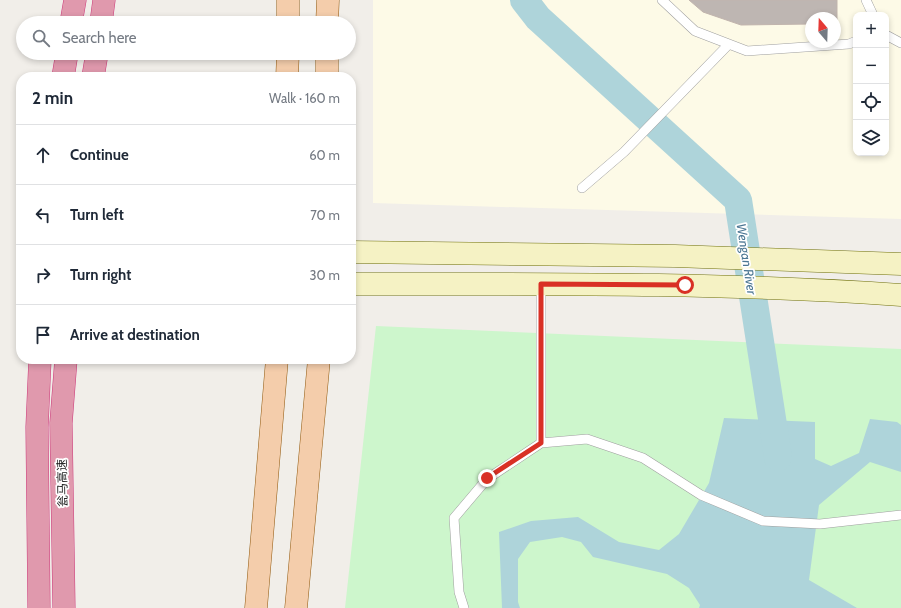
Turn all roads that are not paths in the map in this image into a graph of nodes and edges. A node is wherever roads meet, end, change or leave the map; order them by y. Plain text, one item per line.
1 (75, 0) edge
2 (104, 0) edge
3 (288, 0) edge
4 (328, 0) edge
5 (662, 0) edge
6 (866, 0) edge
7 (872, 12) edge
8 (72, 16) edge
9 (102, 16) edge
10 (288, 16) edge
11 (327, 16) edge
12 (889, 37) edge
13 (853, 42) edge
14 (901, 43) edge
15 (728, 44) junction
16 (66, 60) edge
17 (96, 60) edge
18 (288, 60) edge
19 (327, 60) edge
20 (64, 72) edge
21 (94, 72) edge
22 (287, 72) edge
23 (327, 72) edge
24 (582, 188) dead end
25 (356, 252) edge
26 (901, 264) edge
27 (356, 284) edge
28 (541, 284) junction
29 (901, 295) edge
30 (40, 364) edge
31 (66, 364) edge
32 (277, 364) edge
33 (319, 364) edge
34 (541, 443) junction
35 (901, 515) edge
36 (39, 608) edge
37 (64, 608) edge
38 (256, 608) edge
39 (296, 608) edge
40 (464, 608) edge

1 - 8 highway
2 - 9 highway
3 - 10 main road
4 - 11 main road
5 - 15 lane
6 - 7 lane
12 - 14 lane
13 - 15 lane
15 - 24 lane
16 - 20 highway
17 - 21 highway
18 - 22 main road
19 - 23 main road
25 - 26 main road
27 - 28 main road
28 - 29 main road
28 - 34 lane
30 - 36 highway, 瓮马高速
31 - 37 highway, 瓮马高速
32 - 38 main road
33 - 39 main road
34 - 35 lane
34 - 40 lane

